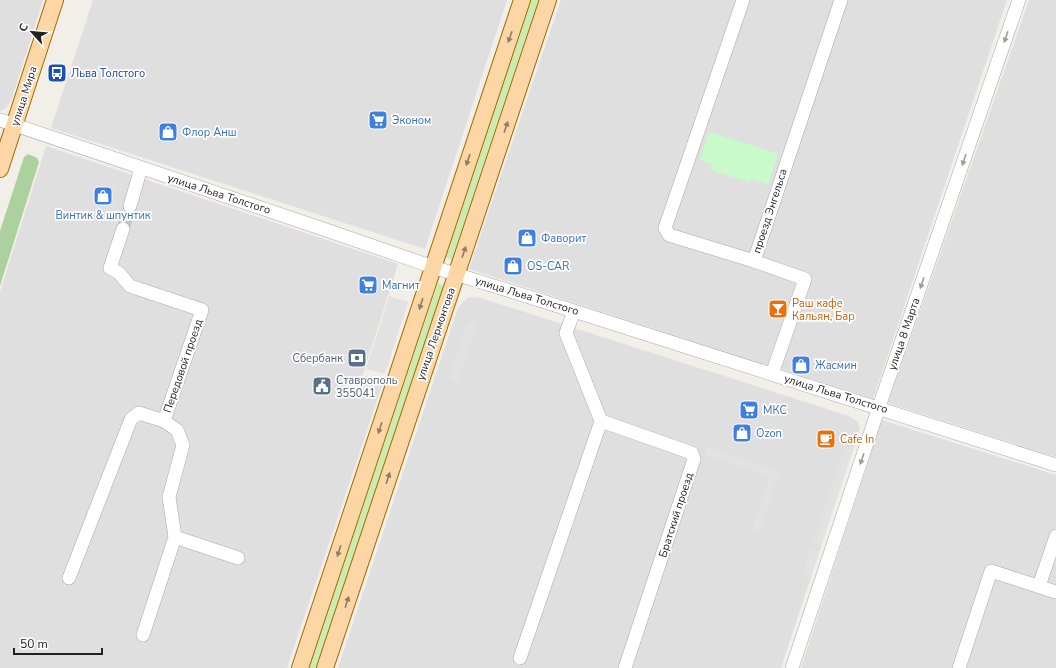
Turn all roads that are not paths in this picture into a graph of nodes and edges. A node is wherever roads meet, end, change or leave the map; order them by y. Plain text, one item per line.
1 (54, 0) edge
2 (522, 0) edge
3 (548, 0) edge
4 (743, 0) edge
5 (841, 0) edge
6 (1019, 0) edge
7 (7, 123) edge
8 (141, 168) junction
9 (0, 169) edge
10 (130, 206) tunnel mouth
11 (123, 229) tunnel mouth
12 (754, 261) junction
13 (433, 267) junction
14 (456, 275) junction
15 (574, 310) junction
16 (772, 374) junction
17 (879, 408) junction
18 (164, 421) junction
19 (600, 421) junction
20 (1056, 465) edge
21 (1056, 536) edge
22 (175, 537) junction
23 (238, 558) dead end
24 (69, 578) dead end
25 (1039, 586) junction
26 (1056, 592) edge
27 (142, 635) dead end
28 (520, 658) dead end
29 (300, 668) edge
30 (325, 668) edge
31 (625, 668) edge
32 (792, 668) edge
33 (959, 668) edge

1 - 7 main road, улица Мира
2 -> 13 main road, улица Лермонтова
14 -> 3 main road, улица Лермонтова
4 - 12 street, проезд Энгельса
5 - 12 street, проезд Энгельса
6 -> 17 street, улица 8 Марта
7 - 8 street, улица Льва Толстого
7 - 9 main road, улица Мира
8 - 10 street
8 - 13 street, улица Льва Толстого
11 - 18 street, Передовой проезд
12 - 16 street
13 - 14 street, улица Льва Толстого
13 -> 29 main road, улица Лермонтова
14 - 15 street, улица Льва Толстого
30 -> 14 main road, улица Лермонтова
15 - 16 street, улица Льва Толстого
15 - 19 street
16 - 17 street, улица Льва Толстого
17 - 20 street, улица Льва Толстого
17 -> 32 street, улица 8 Марта
18 - 22 street, Передовой проезд
18 - 24 street, Передовой проезд
19 - 28 street
19 - 31 street, Братский проезд
21 - 25 street
22 - 23 street
22 - 27 street, Передовой проезд
25 - 26 street
25 - 33 street

